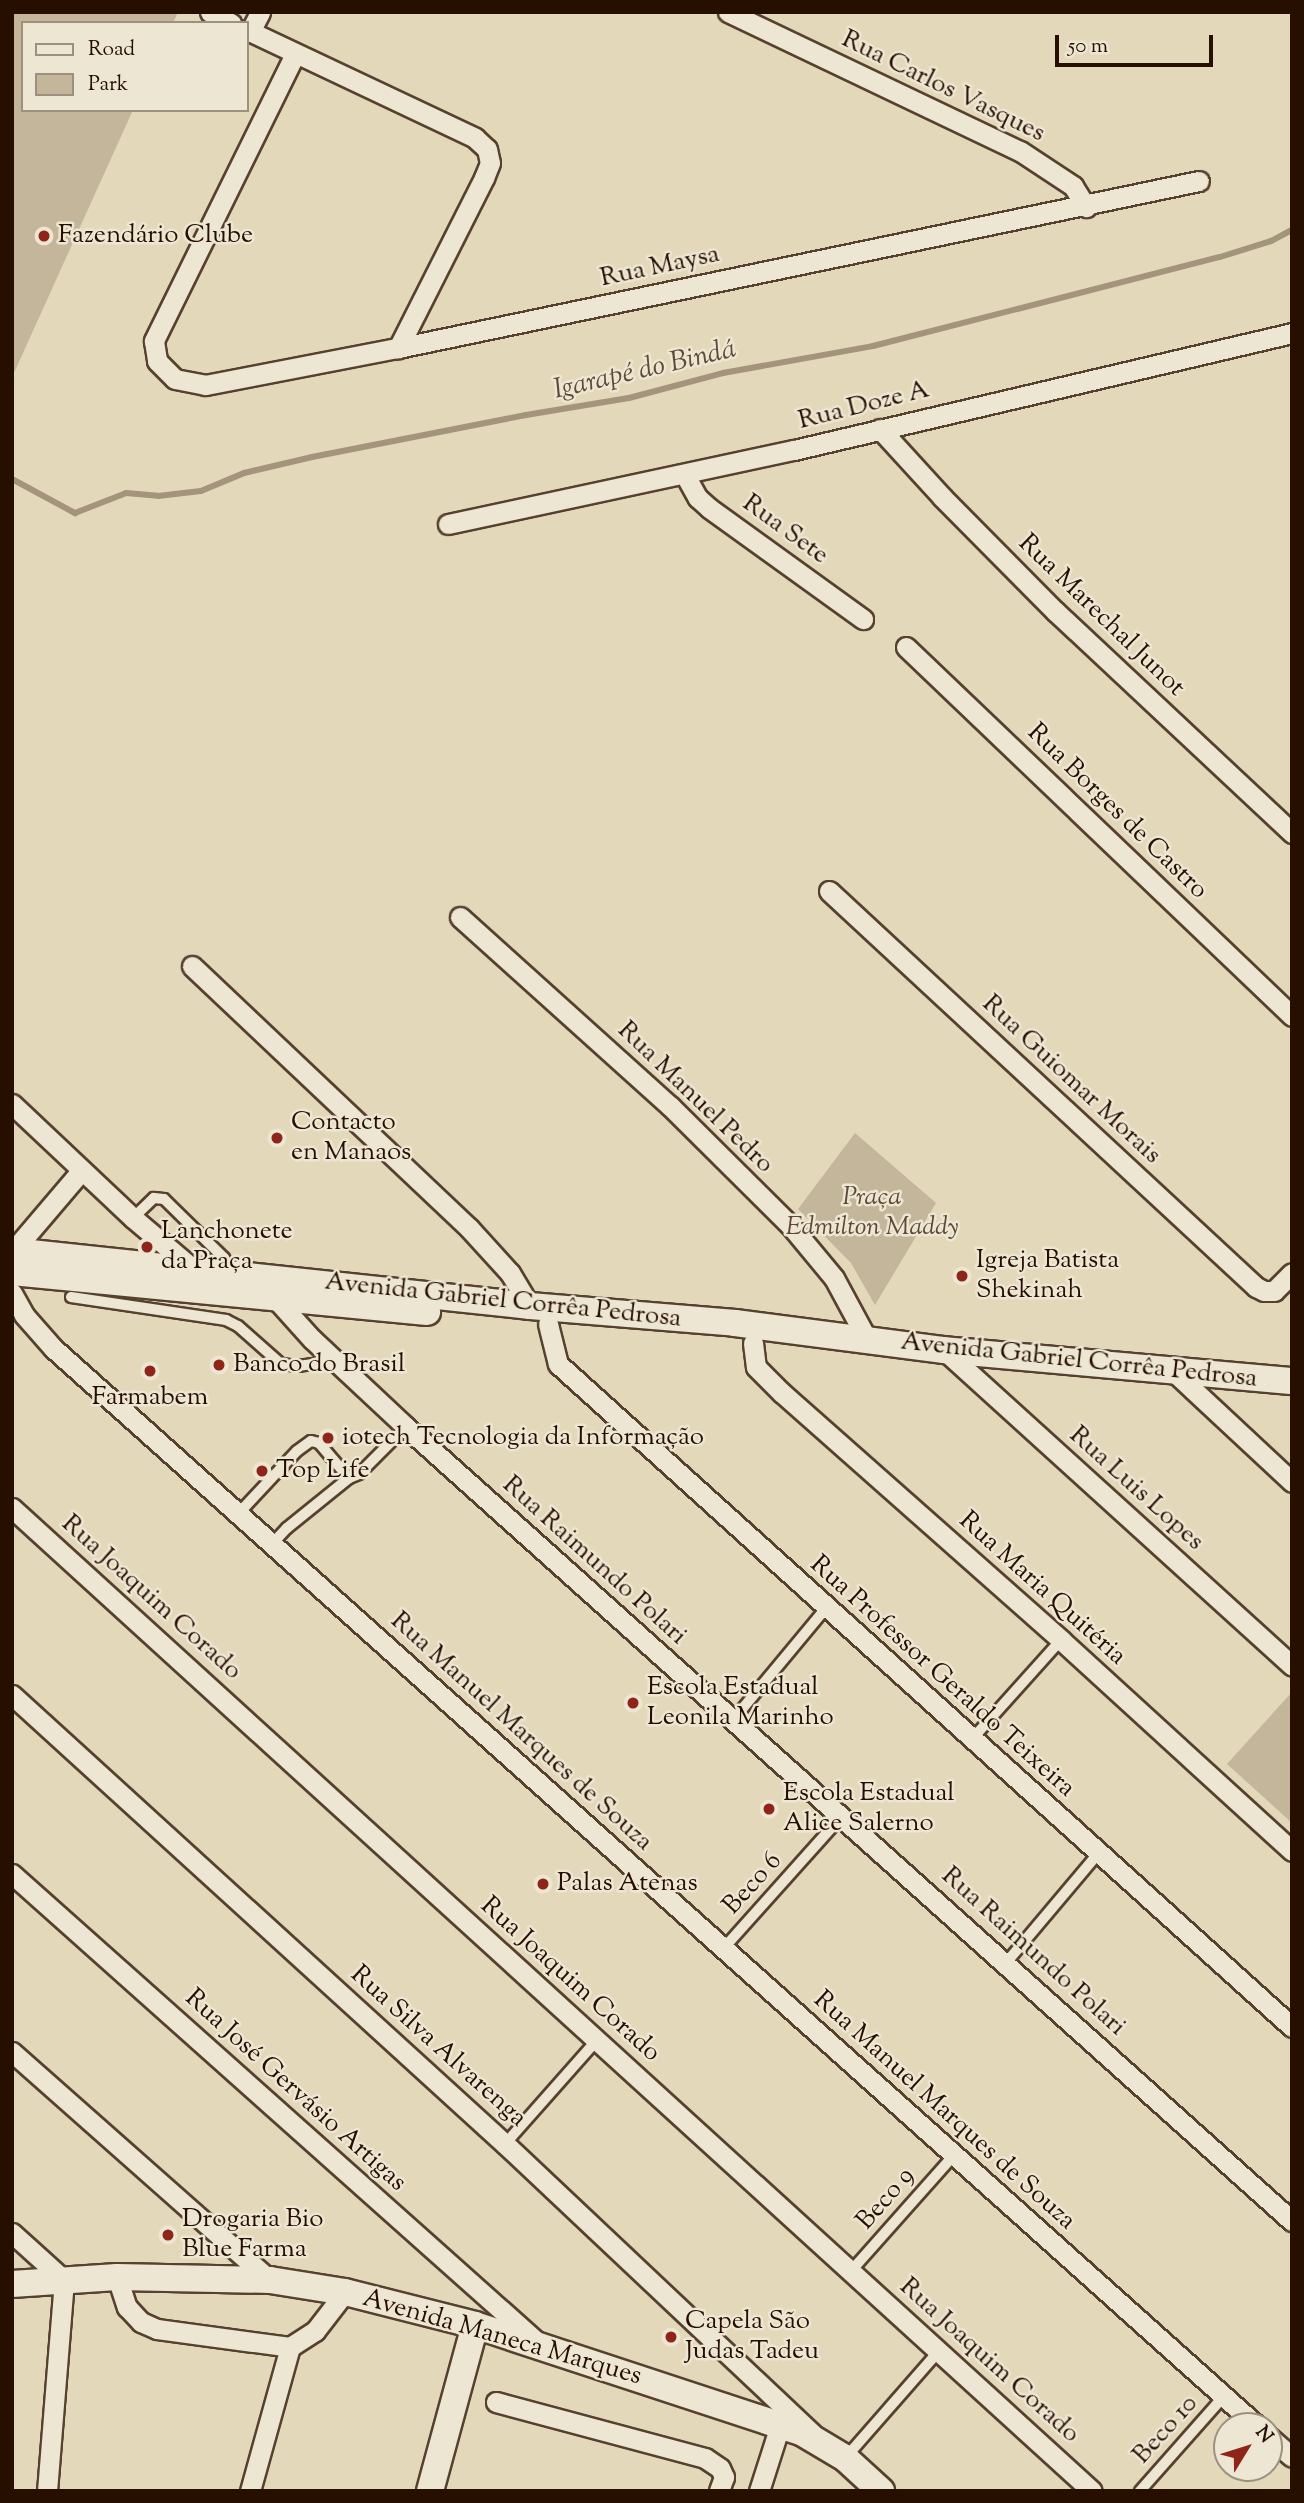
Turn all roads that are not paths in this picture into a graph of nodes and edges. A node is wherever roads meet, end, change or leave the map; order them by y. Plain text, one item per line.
1 (210, 12) edge
2 (260, 12) edge
3 (728, 12) edge
4 (228, 21) edge
5 (248, 31) edge
6 (295, 54) junction
7 (1199, 181) dead end
8 (1086, 206) junction
9 (1292, 333) edge
10 (398, 348) junction
11 (880, 429) junction
12 (685, 474) junction
13 (448, 524) dead end
14 (863, 620) dead end
15 (906, 647) dead end
16 (1292, 833) edge
17 (829, 891) dead end
18 (460, 917) dead end
19 (192, 966) dead end
20 (1292, 1016) edge
21 (12, 1104) edge
22 (82, 1170) junction
23 (132, 1218) junction
24 (12, 1251) edge
25 (194, 1270) junction
26 (12, 1272) edge
27 (234, 1275) junction
28 (1286, 1278) edge
29 (12, 1293) edge
30 (71, 1297) dead end
31 (274, 1297) junction
32 (539, 1315) junction
33 (867, 1339) junction
34 (944, 1350) junction
35 (754, 1355) junction
36 (335, 1361) junction
37 (1172, 1370) junction
38 (1292, 1381) edge
39 (406, 1427) junction
40 (349, 1478) junction
41 (1292, 1482) edge
42 (12, 1508) edge
43 (238, 1514) junction
44 (272, 1544) junction
45 (826, 1608) junction
46 (1061, 1640) junction
47 (1292, 1666) edge
48 (12, 1695) edge
49 (733, 1720) junction
50 (973, 1738) junction
51 (843, 1816) junction
52 (1292, 1851) edge
53 (1097, 1854) junction
54 (12, 1874) edge
55 (723, 1949) junction
56 (1006, 1963) junction
57 (1292, 2027) edge
58 (597, 2040) junction
59 (12, 2052) edge
60 (505, 2144) junction
61 (954, 2155) junction
62 (1292, 2221) edge
63 (12, 2233) edge
64 (851, 2271) junction
65 (117, 2277) junction
66 (64, 2280) junction
67 (270, 2280) junction
68 (12, 2284) edge
69 (345, 2292) junction
70 (475, 2325) junction
71 (289, 2347) junction
72 (542, 2347) junction
73 (939, 2351) junction
74 (1224, 2396) junction
75 (496, 2402) dead end
76 (1242, 2412) edge
77 (780, 2425) junction
78 (823, 2443) junction
79 (845, 2458) junction
80 (47, 2491) edge
81 (250, 2491) edge
82 (430, 2491) edge
83 (719, 2491) edge
84 (759, 2491) edge
85 (881, 2491) edge
86 (1092, 2491) edge
87 (1140, 2491) edge

1 - 4 street
2 - 5 street
3 - 8 street, Rua Carlos Vasques
5 - 6 street
6 - 10 street
6 - 10 street, Rua Maysa
7 - 8 street, Rua Maysa
8 - 10 street, Rua Maysa
9 - 11 street, Rua Doze A
11 - 12 street, Rua Doze A
11 - 16 street, Rua Marechal Junot
12 - 13 street, Rua Doze A
12 - 14 street, Rua Sete
15 - 20 street, Rua Borges de Castro
17 - 28 street, Rua Guiomar Morais
18 - 33 street, Rua Manuel Pedro
19 - 32 street
21 - 22 street
22 - 23 street
22 - 24 street
23 - 25 street
23 - 27 lane
24 - 25 street, Avenida Gabriel Corrêa Pedrosa
25 - 27 street, Avenida Gabriel Corrêa Pedrosa
26 - 31 street, Avenida Gabriel Corrêa Pedrosa
27 - 32 street, Avenida Gabriel Corrêa Pedrosa
29 - 43 street, Rua Manuel Marques de Souza
30 - 36 lane
31 - 32 street, Avenida Gabriel Corrêa Pedrosa
31 - 36 street, Rua Raimundo Polari
32 - 33 street, Avenida Gabriel Corrêa Pedrosa
32 - 35 street, Avenida Gabriel Corrêa Pedrosa
32 - 45 street, Rua Professor Geraldo Teixeira
33 - 34 street, Avenida Gabriel Corrêa Pedrosa
33 - 35 street, Avenida Gabriel Corrêa Pedrosa
34 - 37 street, Avenida Gabriel Corrêa Pedrosa
34 - 47 street, Rua Luis Lopes
35 - 46 street, Rua Maria Quitéria
36 - 39 street, Rua Raimundo Polari
37 - 38 street, Avenida Gabriel Corrêa Pedrosa
37 - 41 street
39 - 40 lane
39 - 49 street, Rua Raimundo Polari
40 - 43 lane
40 - 44 lane
42 - 58 street, Rua Joaquim Corado
43 - 44 street, Rua Manuel Marques de Souza
44 - 55 street, Rua Manuel Marques de Souza
45 - 49 lane
45 - 50 street, Rua Professor Geraldo Teixeira
46 - 50 lane
46 - 52 street, Rua Maria Quitéria
48 - 60 street, Rua Silva Alvarenga
49 - 51 street, Rua Raimundo Polari
50 - 53 street, Rua Professor Geraldo Teixeira
51 - 55 lane, Beco 6
51 - 56 street, Rua Raimundo Polari
53 - 56 lane
53 - 57 street, Rua Professor Geraldo Teixeira
54 - 72 street, Rua José Gervásio Artigas
55 - 61 street, Rua Manuel Marques de Souza
56 - 62 street, Rua Raimundo Polari
58 - 60 lane
58 - 64 street, Rua Joaquim Corado
59 - 67 street
60 - 78 street, Rua Silva Alvarenga
61 - 64 lane, Beco 9
61 - 74 street, Rua Manuel Marques de Souza
63 - 66 street
64 - 73 street, Rua Joaquim Corado
65 - 66 street, Avenida Maneca Marques
65 - 67 street, Avenida Maneca Marques
65 - 71 street
66 - 68 street, Avenida Maneca Marques
66 - 80 street
67 - 69 street, Avenida Maneca Marques
69 - 70 street, Avenida Maneca Marques
69 - 71 street
70 - 72 street, Avenida Maneca Marques
70 - 82 street
71 - 81 street
72 - 77 street, Avenida Maneca Marques
73 - 79 lane
73 - 86 street, Rua Joaquim Corado
74 - 76 street, Rua Manuel Marques de Souza
74 - 87 lane, Beco 10
75 - 83 street
77 - 78 street, Avenida Maneca Marques
77 - 84 street
78 - 79 street, Avenida Maneca Marques
79 - 85 street, Avenida Maneca Marques

